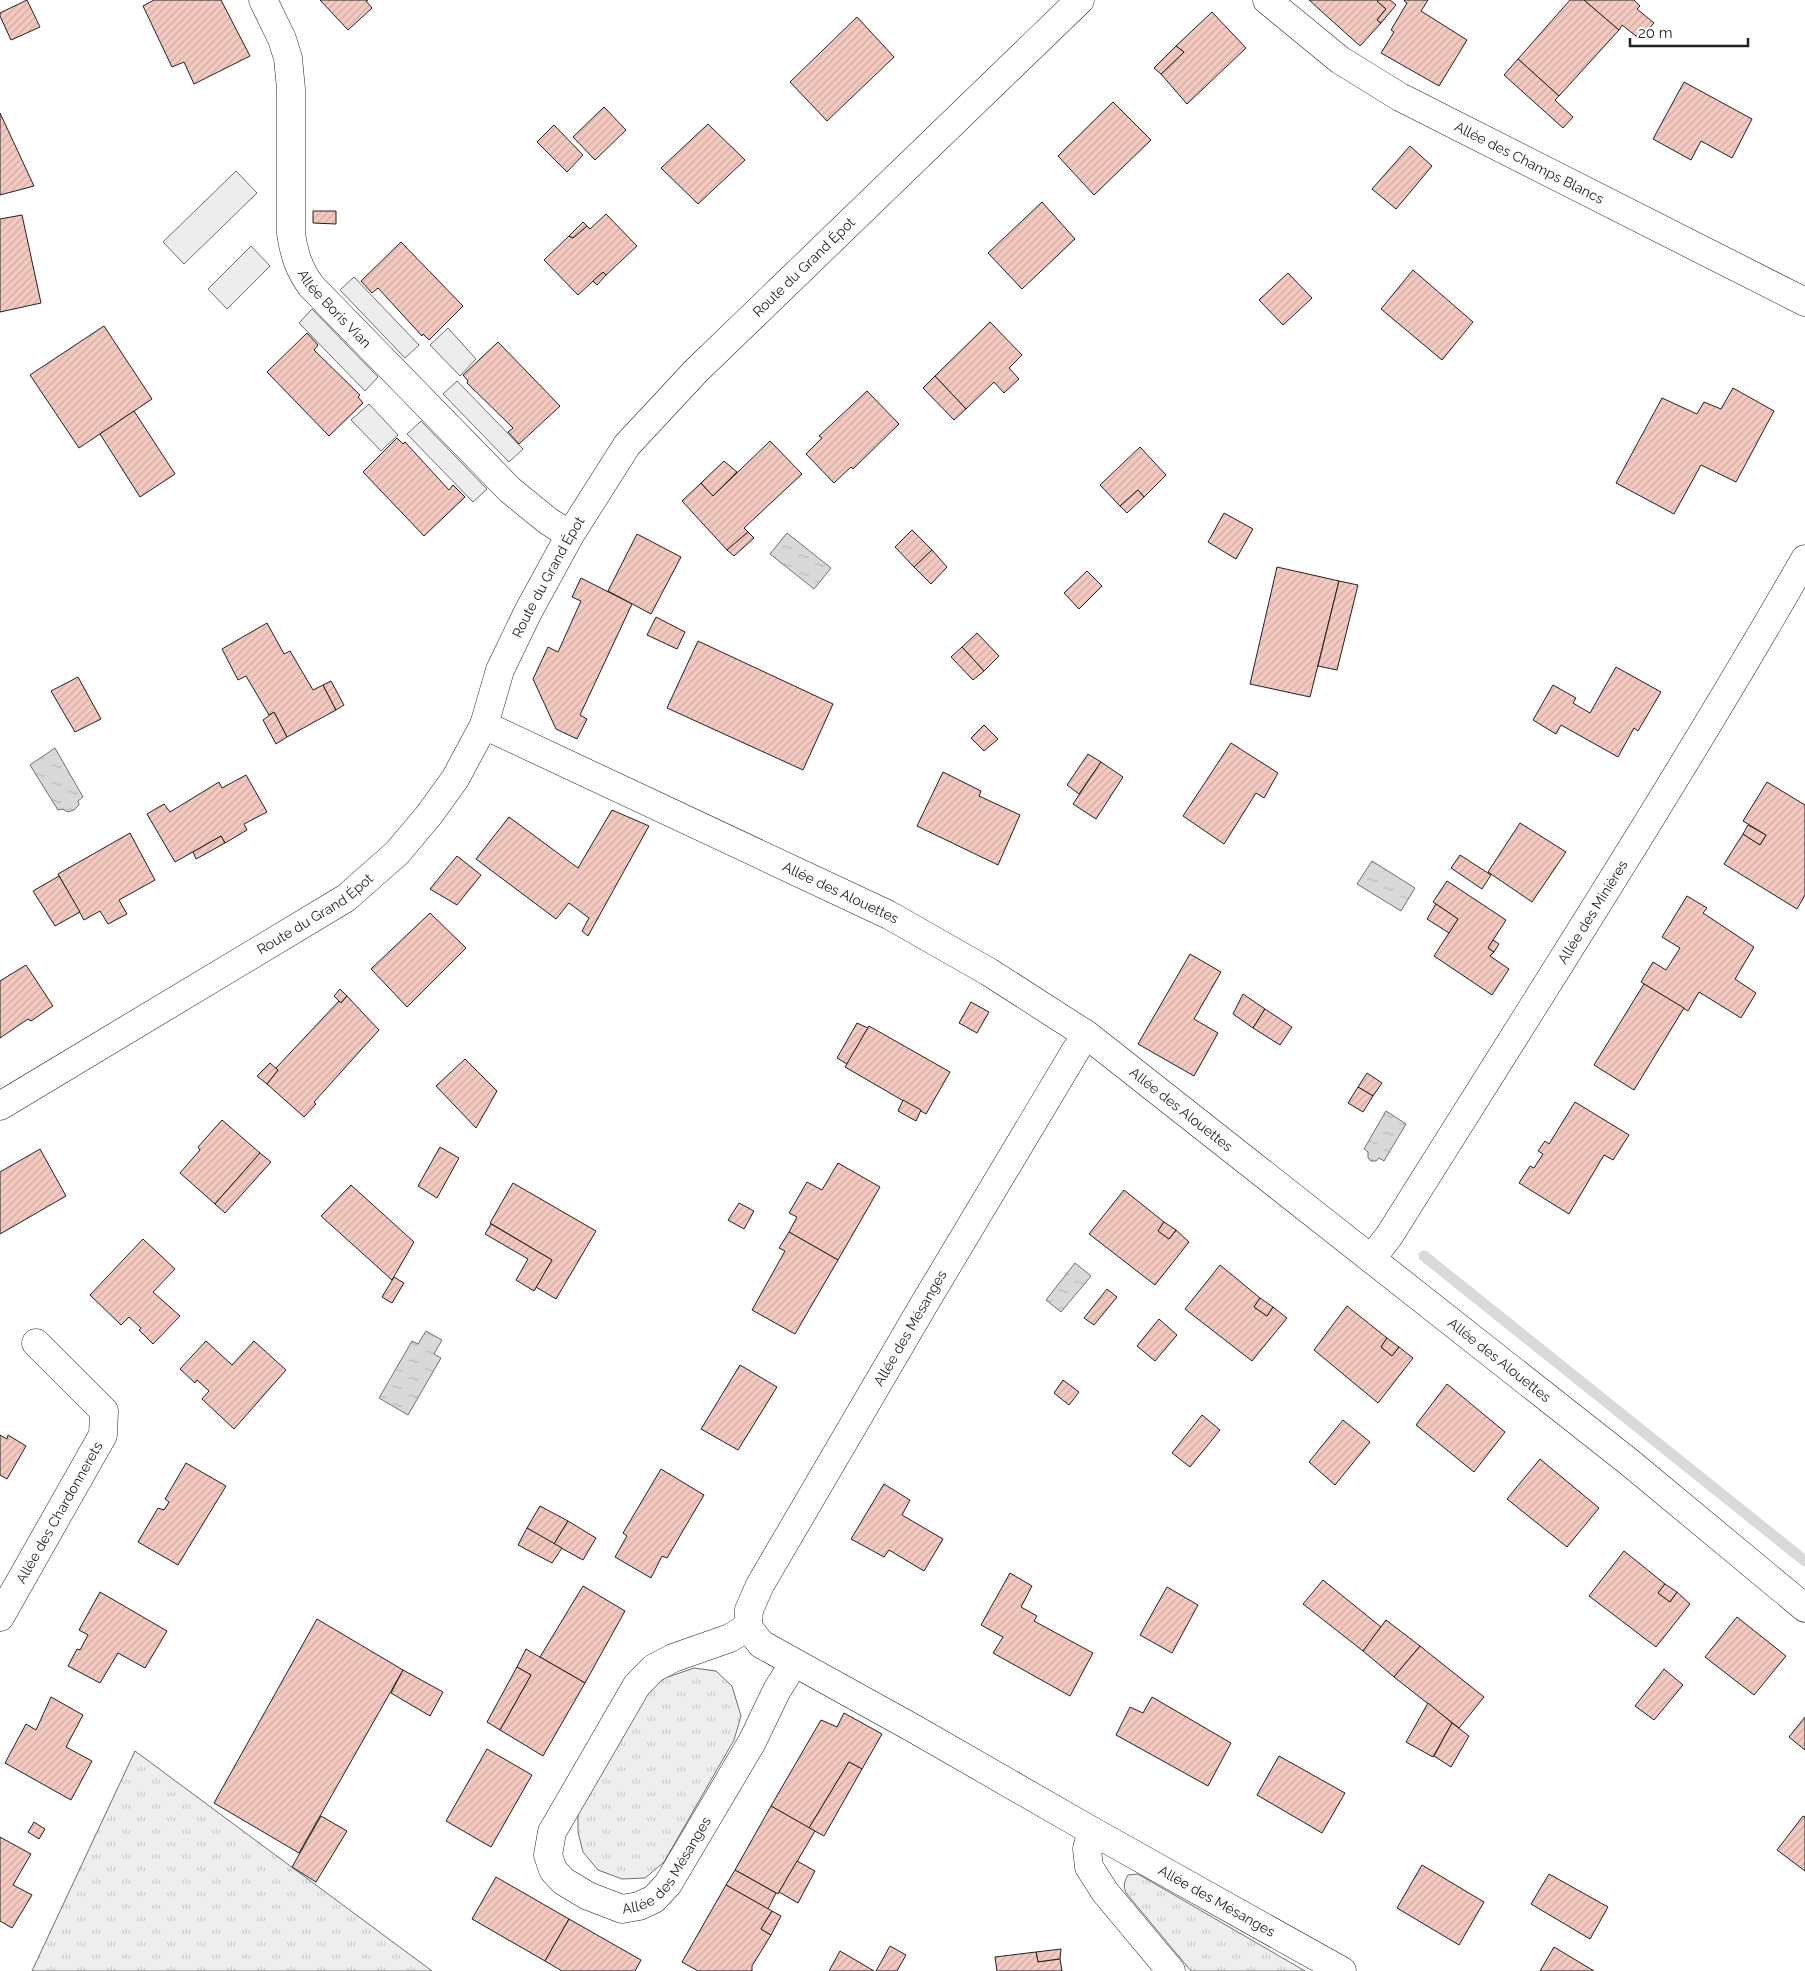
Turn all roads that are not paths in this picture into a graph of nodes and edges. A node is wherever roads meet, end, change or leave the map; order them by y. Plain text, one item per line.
1 (264, 0) edge
2 (1080, 0) edge
3 (1267, 0) edge
4 (1805, 302) edge
5 (570, 536) junction
6 (1805, 559) edge
7 (484, 725) junction
8 (1087, 1035) junction
9 (0, 1106) edge
10 (1372, 1259) junction
11 (36, 1344) dead end
12 (1805, 1608) edge
13 (0, 1617) edge
14 (748, 1627) junction
15 (794, 1663) junction
16 (1092, 1832) junction
17 (1171, 1971) edge
18 (1342, 1971) edge

1 - 5 street, Allée Boris Vian
2 - 5 street, Route du Grand Épot
3 - 4 street, Allée des Champs Blancs
5 - 7 street, Route du Grand Épot
6 - 10 street, Allée des Minières
7 - 8 street, Allée des Alouettes
7 - 9 street, Route du Grand Épot
8 - 10 street, Allée des Alouettes
8 - 14 street, Allée des Mésanges
10 - 12 street, Allée des Alouettes
11 - 13 street, Allée des Chardonnerets
14 - 15 street, Allée des Mésanges
14 - 15 street, Allée des Mésanges
15 - 16 street, Allée des Mésanges
16 - 17 street
16 - 18 street, Allée des Mésanges

